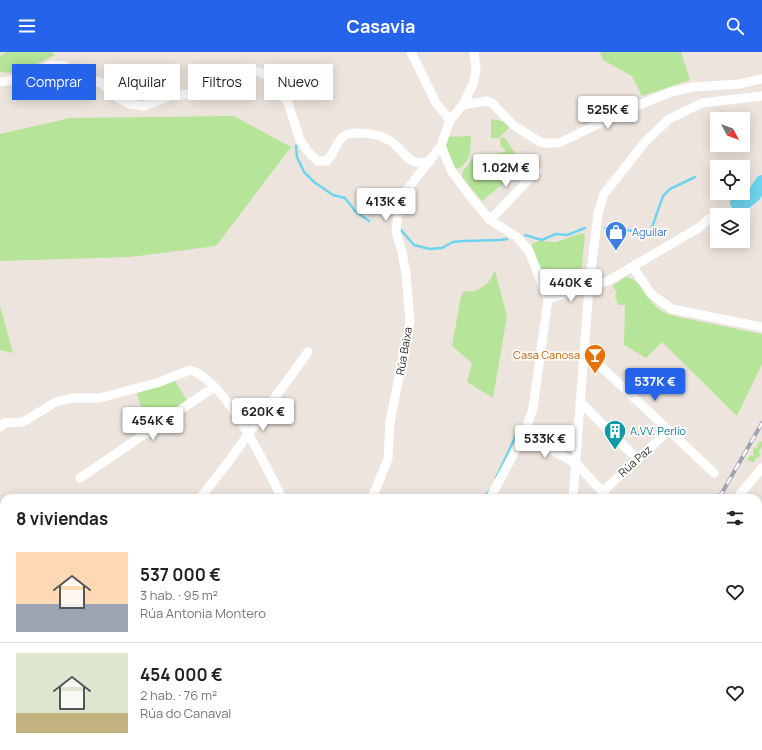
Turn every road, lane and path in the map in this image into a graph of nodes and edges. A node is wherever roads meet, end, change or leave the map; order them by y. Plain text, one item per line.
1 (412, 52) edge
2 (474, 52) edge
3 (762, 80) edge
4 (0, 82) edge
5 (762, 96) edge
6 (463, 105) junction
7 (450, 120) junction
8 (441, 146) junction
9 (429, 162) junction
10 (537, 172) dead end
11 (710, 218) dead end
12 (490, 220) junction
13 (633, 267) junction
14 (589, 287) junction
15 (548, 299) junction
16 (762, 327) edge
17 (308, 352) dead end
18 (583, 359) junction
19 (214, 387) junction
20 (580, 402) junction
21 (1, 423) edge
22 (669, 430) junction
23 (248, 435) junction
24 (524, 435) junction
25 (637, 459) junction
26 (577, 464) junction
27 (762, 468) edge
28 (714, 473) dead end
29 (80, 478) dead end
30 (203, 494) edge
31 (280, 494) edge
32 (374, 494) edge
33 (492, 494) edge
34 (573, 494) edge
35 (604, 494) edge
36 (606, 494) edge
37 (740, 494) edge

1 - 7 street
2 - 6 street
3 - 6 street
4 - 9 street
5 - 14 street
6 - 7 street
7 - 8 street, Rúa Baixa
8 - 9 street, Rúa Baixa
8 - 12 street
9 - 32 street, Rúa Baixa
10 - 12 street
11 - 13 street
12 - 15 street
13 - 14 street
13 - 16 street
14 - 15 street
14 - 18 street
15 - 24 street
17 - 23 street
18 - 20 street
18 - 22 street
19 - 21 street
19 - 23 street
19 - 29 street
20 - 25 street
20 - 26 street
22 - 25 street, Rúa Paz
22 - 28 street
23 - 30 street
23 - 31 street
24 - 26 street
24 - 33 street
25 - 36 street, Rúa Paz
26 - 34 street
26 - 35 street
27 - 37 street

